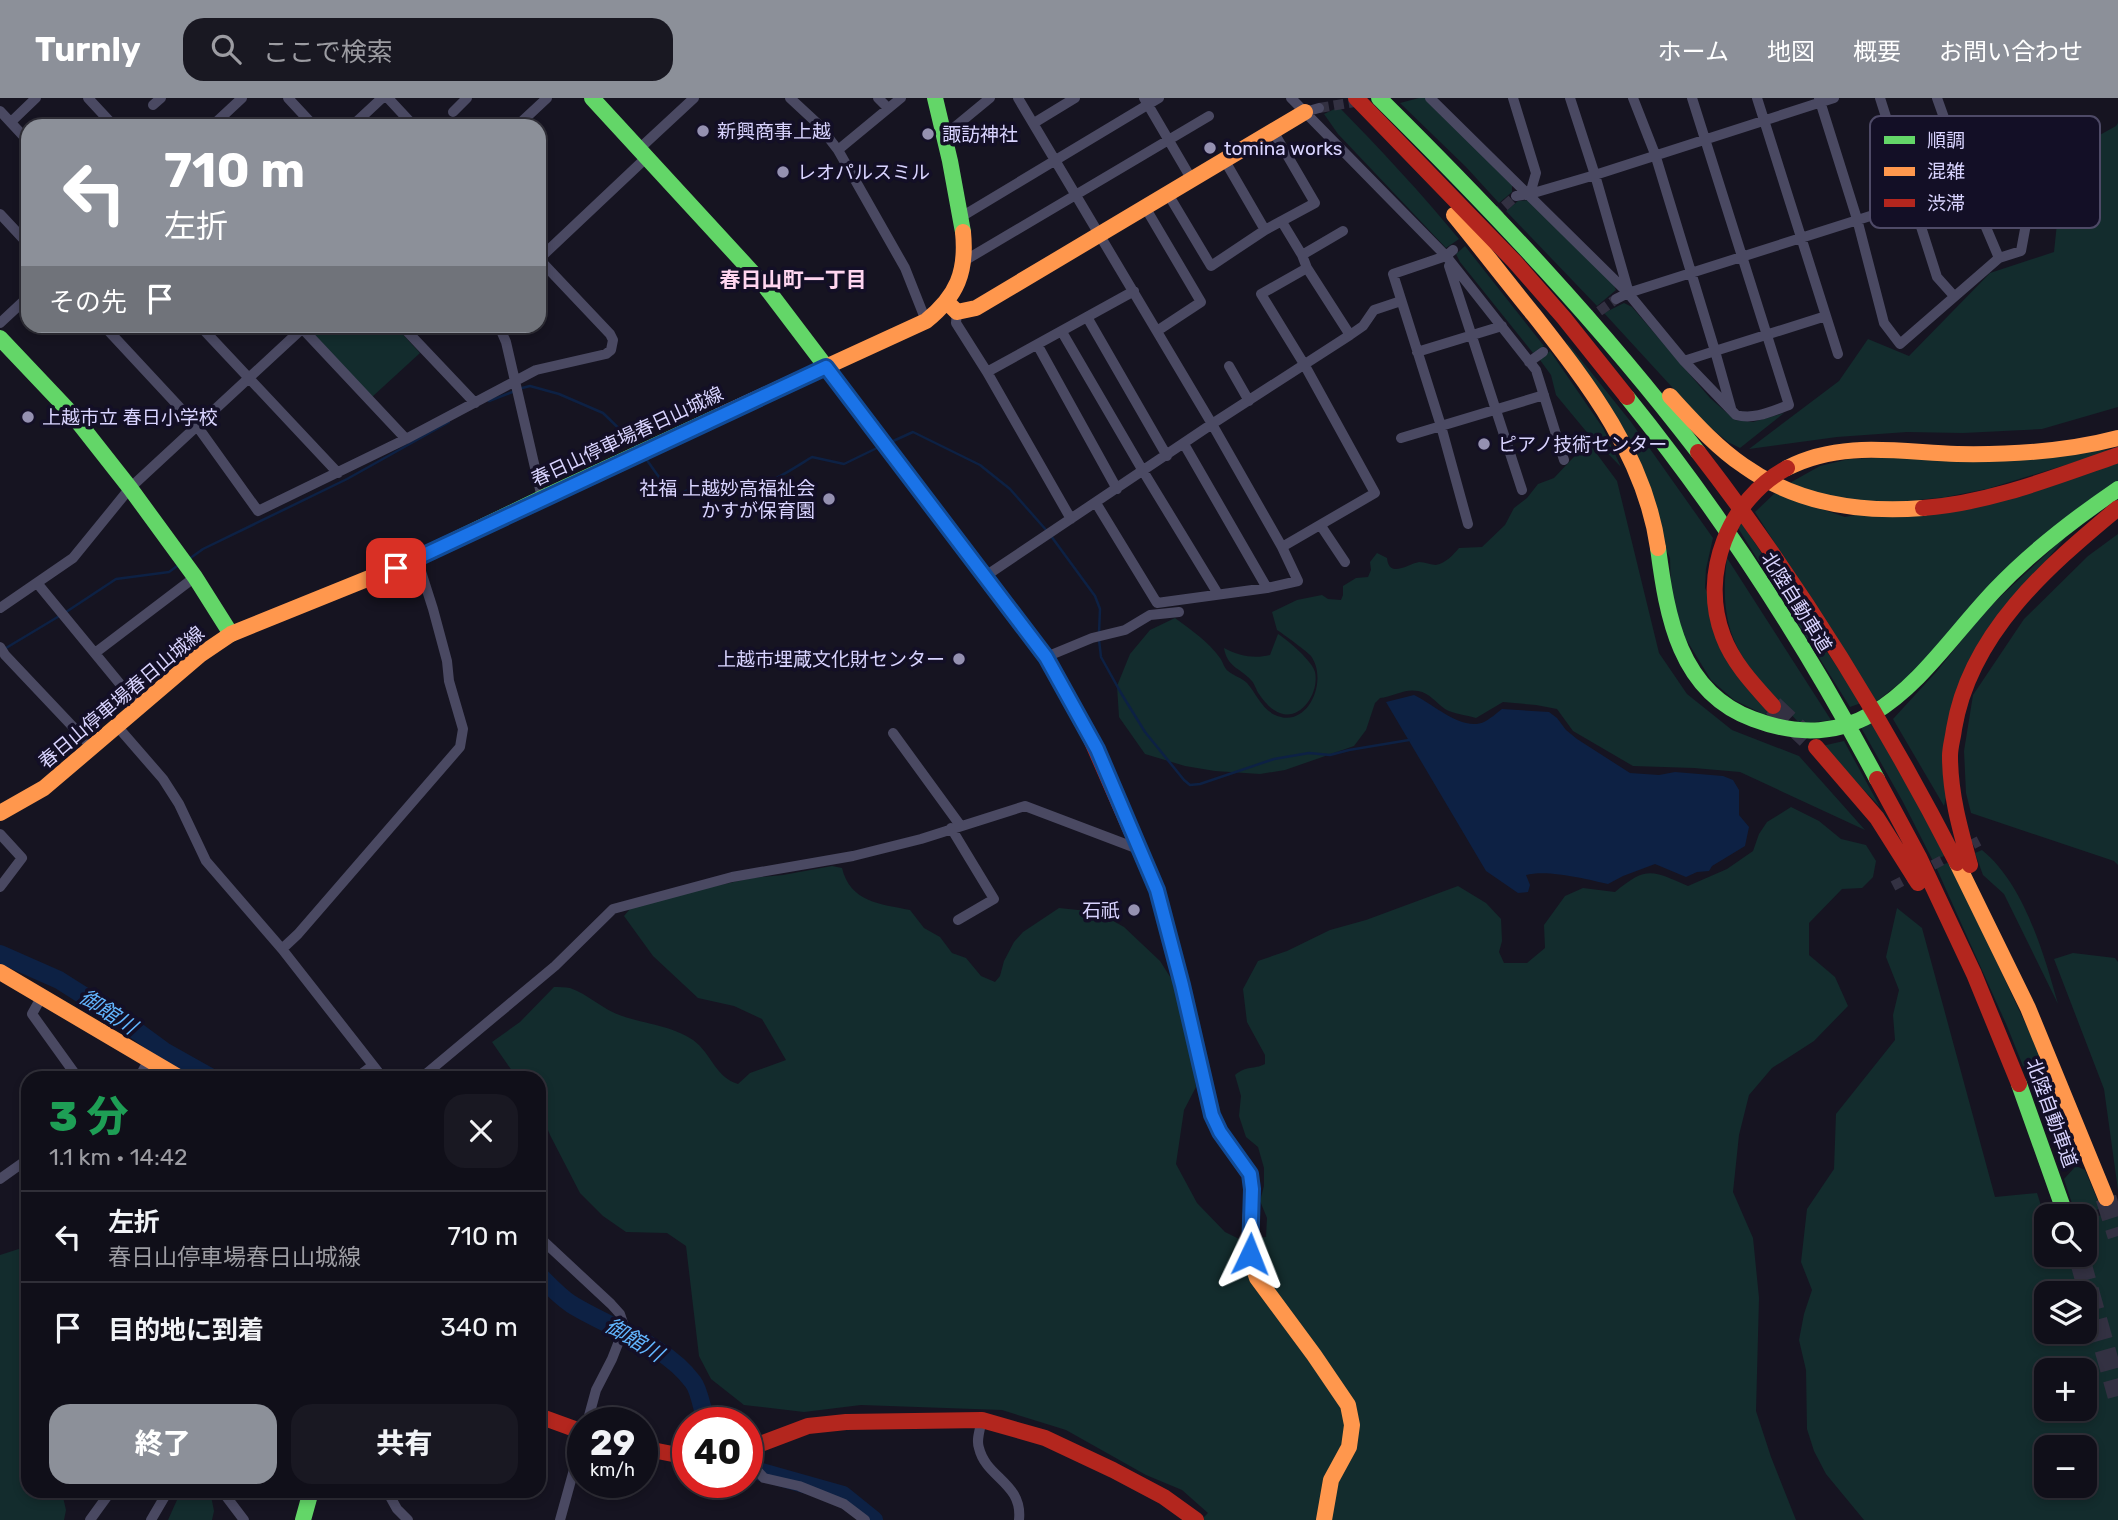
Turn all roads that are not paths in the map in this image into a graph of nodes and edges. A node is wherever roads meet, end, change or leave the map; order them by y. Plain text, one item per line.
1 (36, 98) edge
2 (88, 98) edge
3 (242, 98) edge
4 (288, 98) edge
5 (382, 98) edge
6 (388, 98) edge
7 (467, 98) edge
8 (547, 98) edge
9 (592, 98) edge
10 (694, 98) edge
11 (790, 98) edge
12 (878, 98) edge
13 (901, 98) edge
14 (934, 98) edge
15 (990, 98) edge
16 (1018, 98) edge
17 (1075, 98) edge
18 (1159, 98) edge
19 (1291, 98) edge
20 (1348, 98) edge
21 (1356, 98) edge
22 (1379, 98) edge
23 (1430, 98) edge
24 (1513, 98) edge
25 (1570, 98) edge
26 (1633, 98) edge
27 (1692, 98) edge
28 (1757, 98) edge
29 (1834, 98) edge
30 (1880, 98) edge
31 (1937, 98) edge
32 (1820, 100) edge
33 (1146, 101) edge
34 (888, 108) junction
35 (1312, 110) junction
36 (0, 111) edge
37 (453, 112) dead end
38 (1209, 116) dead end
39 (1886, 116) edge
40 (1943, 116) edge
41 (108, 119) edge
42 (220, 119) edge
43 (308, 119) edge
44 (360, 119) edge
45 (408, 119) edge
46 (524, 119) edge
47 (1764, 120) junction
48 (11, 122) junction
49 (1034, 123) junction
50 (1273, 131) junction
51 (21, 133) edge
52 (945, 135) junction
53 (1168, 140) junction
54 (1705, 141) junction
55 (838, 150) junction
56 (642, 154) junction
57 (1655, 154) junction
58 (1054, 160) junction
59 (1225, 161) junction
60 (1595, 175) junction
61 (1192, 180) junction
62 (1168, 194) junction
63 (1530, 194) junction
64 (1076, 195) junction
65 (1516, 196) tunnel mouth
66 (1145, 207) junction
67 (0, 214) edge
68 (1870, 215) edge
69 (961, 217) junction
70 (1857, 219) junction
71 (1282, 222) junction
72 (1507, 228) junction
73 (1921, 228) edge
74 (1986, 228) edge
75 (2025, 228) edge
76 (1265, 230) junction
77 (1343, 230) dead end
78 (1099, 234) junction
79 (21, 236) edge
80 (1800, 238) junction
81 (546, 252) edge
82 (1450, 253) junction
83 (1302, 255) junction
84 (1742, 257) junction
85 (1999, 258) junction
86 (964, 261) junction
87 (546, 266) edge
88 (1307, 268) junction
89 (1691, 272) junction
90 (1134, 291) junction
91 (1628, 293) junction
92 (1954, 296) junction
93 (1616, 299) tunnel mouth
94 (1401, 301) junction
95 (21, 304) edge
96 (952, 307) junction
97 (1826, 316) junction
98 (1087, 317) junction
99 (926, 321) junction
100 (0, 323) edge
101 (1502, 326) junction
102 (1157, 331) junction
103 (1062, 332) junction
104 (111, 333) edge
105 (207, 333) edge
106 (295, 333) edge
107 (308, 333) edge
108 (409, 333) edge
109 (502, 333) edge
110 (1350, 335) junction
111 (1472, 335) junction
112 (1767, 335) junction
113 (0, 338) edge
114 (1038, 346) junction
115 (1715, 351) junction
116 (1417, 352) junction
117 (1543, 352) dead end
118 (1838, 354) dead end
119 (1684, 361) junction
120 (1529, 362) junction
121 (1304, 364) junction
122 (1229, 366) dead end
123 (826, 367) junction
124 (987, 372) junction
125 (249, 378) junction
126 (515, 380) junction
127 (1544, 395) junction
128 (1249, 401) junction
129 (475, 403) junction
130 (1496, 410) junction
131 (1732, 411) junction
132 (1212, 424) junction
133 (197, 426) junction
134 (1441, 426) junction
135 (1401, 438) dead end
136 (2118, 438) edge
137 (406, 439) junction
138 (1184, 443) junction
139 (2118, 455) edge
140 (1167, 456) junction
141 (1564, 460) dead end
142 (1143, 471) junction
143 (338, 473) junction
144 (130, 488) junction
145 (1117, 489) junction
146 (2118, 489) edge
147 (1522, 490) dead end
148 (542, 498) junction
149 (1096, 503) junction
150 (2118, 508) edge
151 (1071, 519) junction
152 (1468, 524) dead end
153 (1321, 526) junction
154 (1282, 547) junction
155 (417, 558) junction
156 (1345, 562) dead end
157 (195, 577) junction
158 (984, 577) junction
159 (37, 583) junction
160 (1267, 588) junction
161 (1218, 594) junction
162 (0, 608) edge
163 (1180, 612) dead end
164 (230, 634) junction
165 (0, 647) edge
166 (94, 653) junction
167 (1046, 657) junction
168 (139, 706) junction
169 (1773, 706) tunnel mouth
170 (117, 726) junction
171 (893, 733) dead end
172 (1817, 739) junction
173 (92, 747) junction
174 (0, 813) edge
175 (955, 827) junction
176 (0, 834) edge
177 (1141, 850) junction
178 (0, 887) edge
179 (958, 920) dead end
180 (282, 949) junction
181 (0, 972) edge
182 (41, 996) junction
183 (149, 1059) junction
184 (372, 1066) junction
185 (73, 1071) edge
186 (143, 1071) edge
187 (169, 1071) edge
188 (365, 1071) edge
189 (377, 1071) edge
190 (429, 1071) edge
191 (2016, 1075) junction
192 (2078, 1128) junction
193 (21, 1164) edge
194 (0, 1178) edge
195 (2105, 1198) tunnel mouth
196 (2062, 1204) edge
197 (546, 1244) edge
198 (591, 1407) edge
199 (546, 1419) edge
200 (982, 1420) junction
201 (567, 1427) edge
202 (763, 1443) edge
203 (763, 1477) edge
204 (567, 1494) edge
205 (106, 1498) edge
206 (164, 1498) edge
207 (227, 1498) edge
208 (307, 1498) edge
209 (396, 1514) edge
210 (90, 1520) edge
211 (151, 1520) edge
212 (244, 1520) edge
213 (303, 1520) edge
214 (408, 1520) edge
215 (560, 1520) edge
216 (865, 1520) edge
217 (1018, 1520) edge
218 (1196, 1520) edge
219 (1324, 1520) edge

1 - 48 street
2 - 41 street
3 - 42 street
4 - 43 street
5 - 44 street
6 - 45 street
7 - 37 street
8 - 46 street
9 - 56 main road
10 - 56 street
11 - 55 street
12 - 34 street
13 - 34 street
14 - 52 main road
15 - 52 street
16 - 49 street
17 - 49 street
18 - 33 street
19 - 35 street
20 - 172 main road
21 - 191 main road, 北陸自動車道
22 - 72 main road, 北陸自動車道
23 - 63 street
24 - 63 street
25 - 60 street
26 - 57 street
27 - 54 street
28 - 47 street
29 - 32 street
30 - 39 street
31 - 40 street
32 - 47 street
32 - 70 street
33 - 53 street
33 - 58 street
34 - 55 street
35 - 50 main road
35 - 82 street
36 - 48 street
38 - 53 street
47 - 54 street
47 - 80 street
48 - 51 street
49 - 58 street
50 - 59 main road
50 - 71 street
52 - 69 main road
53 - 61 street
53 - 64 street
54 - 57 street
54 - 84 street
55 - 99 street
56 - 81 street
56 - 123 main road
57 - 60 street
57 - 89 street
58 - 64 street
58 - 69 street
59 - 61 main road
59 - 76 street
60 - 63 street
60 - 91 street
61 - 62 main road
62 - 66 main road
62 - 76 street
63 - 65 street
63 - 91 street
64 - 78 street
64 - 86 street
66 - 78 main road
66 - 102 street
67 - 79 street
68 - 70 street
69 - 86 main road
70 - 80 street
70 - 92 street
71 - 76 street
71 - 83 street
72 - 139 main road
72 - 192 main road, 北陸自動車道
73 - 92 street
74 - 85 street
75 - 85 street
77 - 83 street
78 - 90 street
78 - 96 main road
80 - 84 street
80 - 97 street
82 - 94 street
82 - 101 street
82 - 111 street
83 - 88 street
84 - 89 street
84 - 112 street
85 - 92 street
86 - 96 main road
87 - 126 street
88 - 110 street
88 - 121 street
89 - 91 street
89 - 115 street
90 - 98 street
90 - 102 street
91 - 93 street
91 - 119 street
94 - 110 street
94 - 116 street
95 - 100 street
96 - 99 main road, 春日山停車場春日山城線
96 - 124 street
97 - 112 street
97 - 118 street
98 - 103 street
98 - 140 street
99 - 123 main road, 春日山停車場春日山城線
101 - 111 street
101 - 120 street
102 - 132 street
103 - 114 street
103 - 142 street
104 - 133 street
105 - 125 street
106 - 125 street
107 - 137 street
108 - 129 street
109 - 126 street
110 - 121 street
111 - 116 street
111 - 130 street
112 - 115 street
112 - 131 street
113 - 144 main road
114 - 124 street
114 - 145 street
115 - 119 street
115 - 131 street
116 - 134 street
117 - 120 street
119 - 131 street
120 - 127 street
121 - 128 street
121 - 153 street
122 - 128 street
123 - 148 main road, 春日山停車場春日山城線
123 - 158 main road
124 - 151 street
125 - 133 street
125 - 143 street
126 - 129 street
126 - 148 street
127 - 130 street
127 - 141 street
128 - 132 street
129 - 137 street
130 - 134 street
130 - 147 street
132 - 138 street
132 - 154 street
133 - 143 street
133 - 144 street
134 - 135 street
134 - 152 street
136 - 169 main road
137 - 143 street
138 - 140 street
138 - 160 street
140 - 142 street
142 - 145 street
142 - 161 street
144 - 157 main road
144 - 159 street
145 - 149 street
146 - 172 main road
148 - 155 main road, 春日山停車場春日山城線
149 - 151 street
149 - 161 street
150 - 192 main road
151 - 158 street
153 - 154 street
153 - 156 street
154 - 160 street
155 - 164 main road, 春日山停車場春日山城線
155 - 180 street
157 - 164 main road
157 - 166 street
158 - 167 main road
159 - 162 street
159 - 166 street
160 - 161 street
163 - 167 street
164 - 168 main road, 春日山停車場春日山城線
165 - 173 street
166 - 168 street
167 - 177 main road
168 - 170 main road, 春日山停車場春日山城線
170 - 173 main road, 春日山停車場春日山城線
170 - 180 street
171 - 175 street
172 - 191 main road
173 - 174 main road, 春日山停車場春日山城線
175 - 177 street
175 - 179 street
175 - 190 street
176 - 178 street
177 - 219 main road
180 - 184 street
181 - 182 main road
182 - 183 main road
182 - 185 street
183 - 186 street
183 - 187 main road
184 - 188 street
184 - 189 street
191 - 196 main road, 北陸自動車道
192 - 195 main road, 北陸自動車道
193 - 194 street
197 - 198 street
199 - 201 main road
200 - 202 main road
200 - 217 street
200 - 218 main road
203 - 216 street
204 - 215 street
205 - 210 street
206 - 211 street
207 - 212 street
208 - 213 main road
209 - 214 street

